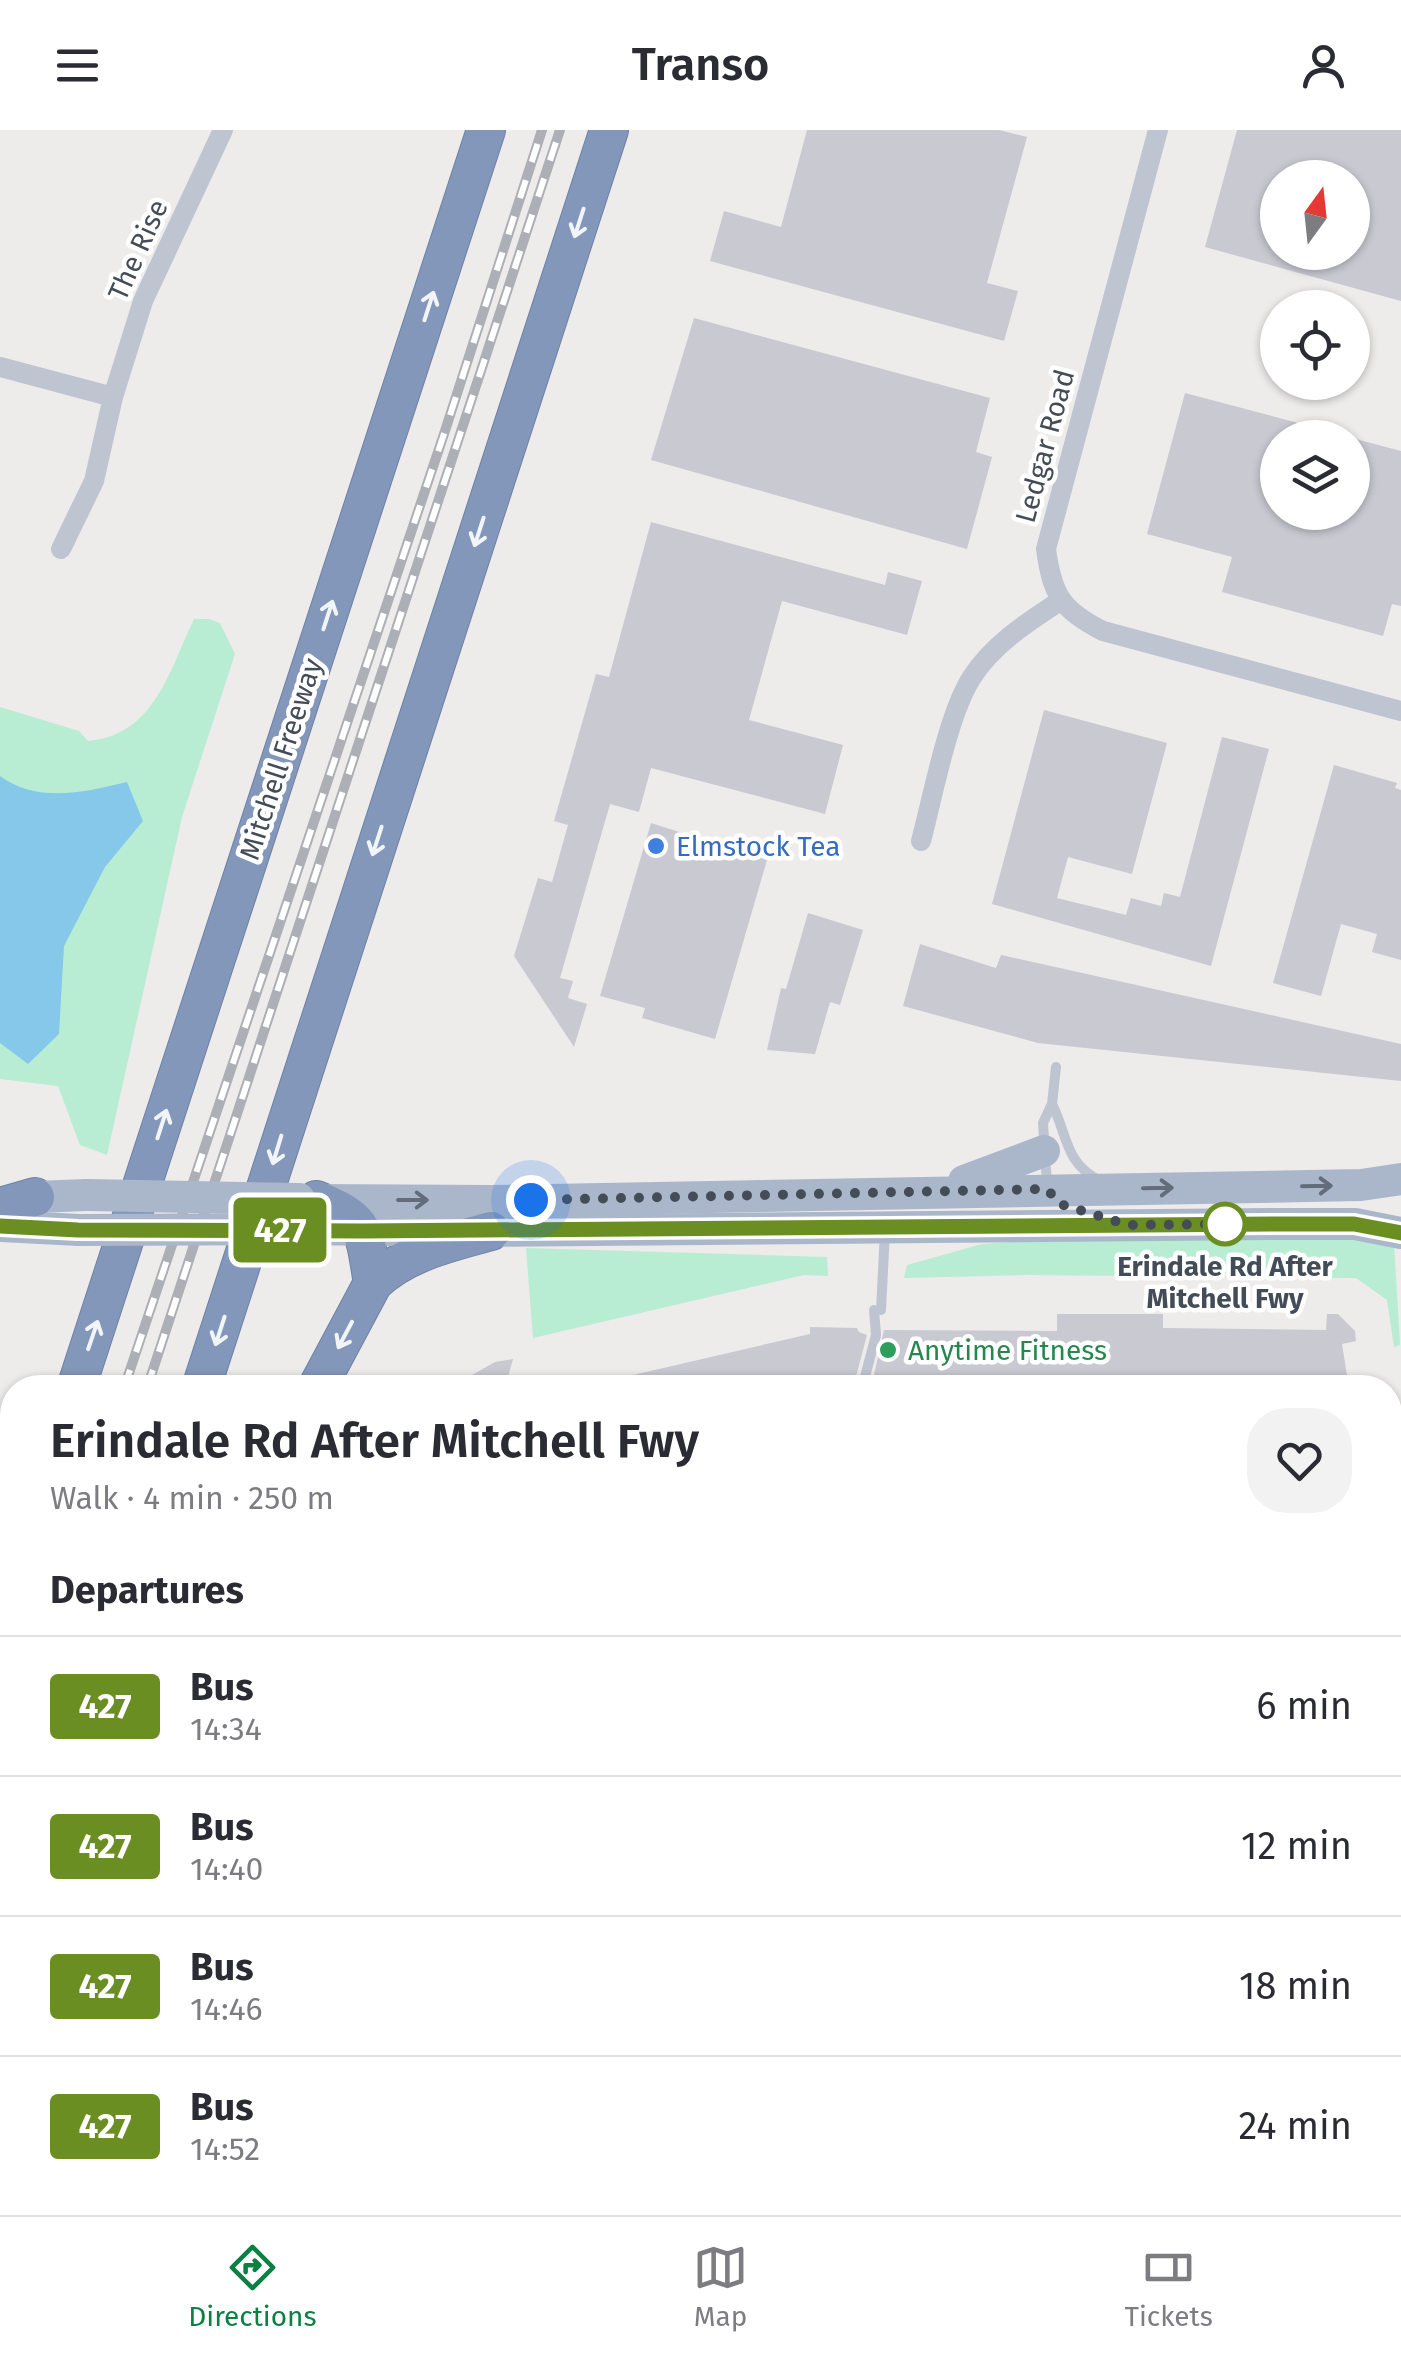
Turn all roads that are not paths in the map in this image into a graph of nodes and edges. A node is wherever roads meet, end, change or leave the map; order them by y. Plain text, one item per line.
1 (224, 130) edge
2 (486, 130) edge
3 (609, 130) edge
4 (1158, 130) edge
5 (0, 368) edge
6 (113, 397) junction
7 (61, 549) dead end
8 (1060, 602) junction
9 (1401, 712) edge
10 (921, 841) dead end
11 (1056, 1067) dead end
12 (1052, 1104) junction
13 (1044, 1151) junction
14 (1401, 1179) edge
15 (1401, 1191) edge
16 (926, 1192) junction
17 (1054, 1196) junction
18 (12, 1201) edge
19 (301, 1209) junction
20 (1114, 1209) junction
21 (0, 1226) edge
22 (885, 1227) junction
23 (1401, 1230) edge
24 (363, 1231) junction
25 (491, 1231) junction
26 (372, 1284) junction
27 (80, 1375) edge
28 (205, 1375) edge
29 (325, 1375) edge
30 (865, 1375) edge

1 - 6 street, The Rise
27 -> 2 highway, Mitchell Freeway
3 -> 28 highway
4 - 8 street, Ledgar Road
5 - 6 street
6 - 7 street, The Rise
8 - 9 street
8 - 10 street
11 - 12 lane
12 - 13 lane
12 - 20 lane
13 - 16 main road
13 - 17 lane
20 -> 14 main road
15 - 23 main road
16 - 17 main road
19 -> 16 main road
17 - 20 main road
18 - 19 main road, bridge
19 - 21 main road, bridge
19 - 24 highway
20 - 22 main road
20 - 23 main road
22 - 25 main road
22 - 30 lane
24 - 25 main road
24 - 26 highway
25 - 26 highway
26 -> 29 highway

